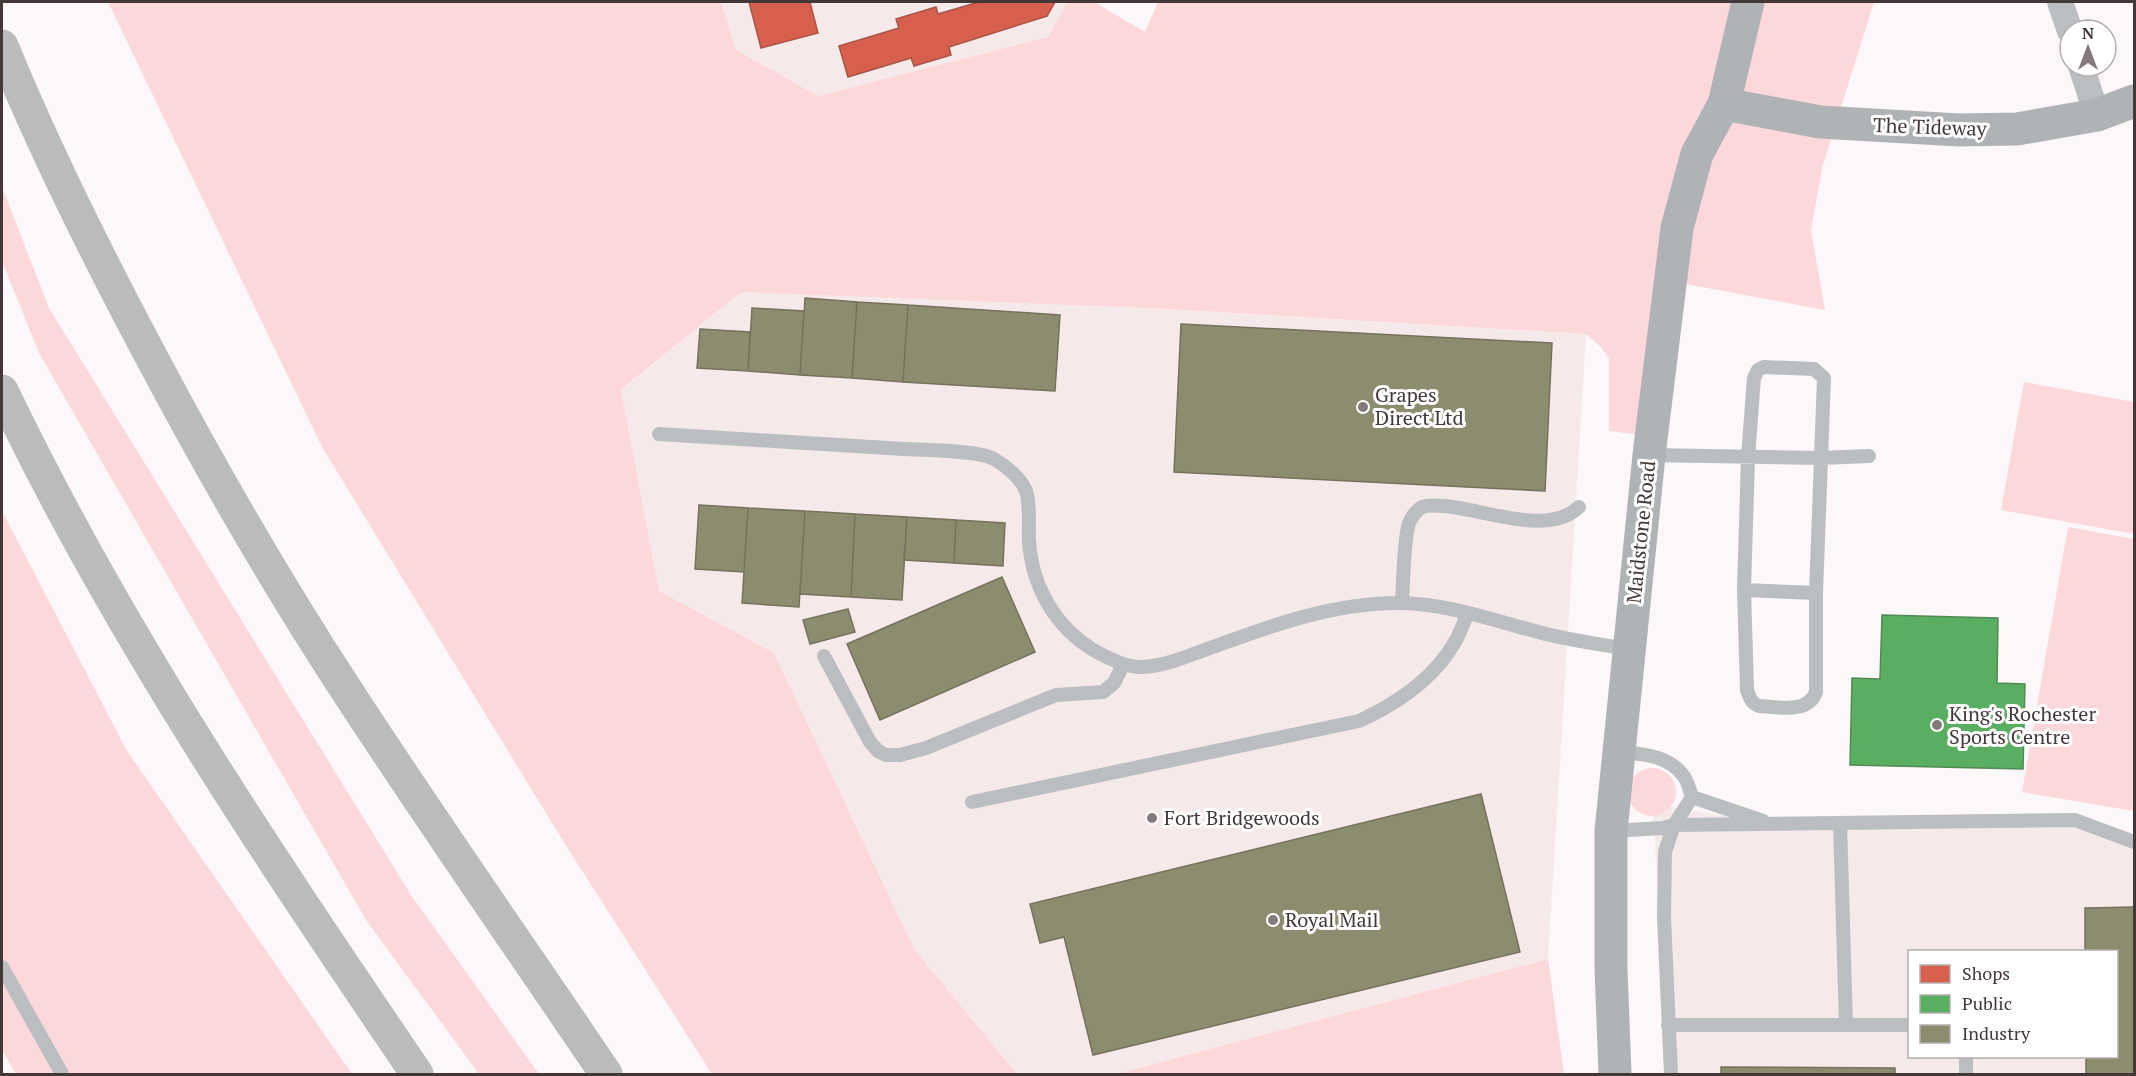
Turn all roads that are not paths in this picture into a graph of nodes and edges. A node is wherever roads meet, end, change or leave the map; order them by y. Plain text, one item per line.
1 (1748, 2) edge
2 (2060, 2) edge
3 (2066, 18) edge
4 (2, 46) edge
5 (2085, 78) edge
6 (2134, 101) edge
7 (1724, 104) junction
8 (2097, 115) junction
9 (2, 391) edge
10 (659, 434) dead end
11 (1649, 455) junction
12 (1869, 456) dead end
13 (1748, 457) junction
14 (1821, 458) junction
15 (1579, 507) dead end
16 (1744, 590) junction
17 (1816, 593) junction
18 (1402, 603) junction
19 (1467, 613) junction
20 (1629, 649) junction
21 (824, 656) dead end
22 (1123, 665) junction
23 (1619, 752) junction
24 (1692, 797) junction
25 (972, 802) dead end
26 (1840, 823) junction
27 (1773, 824) junction
28 (1674, 825) junction
29 (1611, 831) junction
30 (2134, 842) edge
31 (2, 967) edge
32 (1668, 1024) junction
33 (1846, 1024) junction
34 (1908, 1024) edge
35 (1966, 1058) edge
36 (62, 1074) edge
37 (417, 1074) edge
38 (606, 1074) edge
39 (1615, 1074) edge
40 (1671, 1074) edge
41 (1966, 1074) edge

1 - 7 main road, Maidstone Road
2 - 3 street
4 - 38 highway
5 - 8 street
6 - 8 main road, The Tideway
7 - 8 main road, The Tideway
7 - 11 main road, Maidstone Road
9 - 37 highway
10 - 22 lane
11 - 13 lane
11 - 20 main road, Maidstone Road
12 - 14 lane
13 - 14 lane
13 - 14 lane
13 - 16 lane
14 - 17 lane
15 - 18 lane
16 - 17 lane
16 - 17 lane
18 - 19 lane
18 - 22 lane
19 - 20 lane
19 - 25 lane
20 - 23 main road, Maidstone Road
21 - 22 lane
23 - 24 lane
23 - 29 main road, Maidstone Road
24 - 27 lane
24 - 28 lane
26 - 27 lane
26 - 30 lane
26 - 33 lane
27 - 28 lane
28 - 29 lane
28 - 32 lane
29 - 39 main road, Maidstone Road
31 - 36 lane
32 - 33 lane
32 - 40 lane
33 - 34 lane
35 - 41 lane

